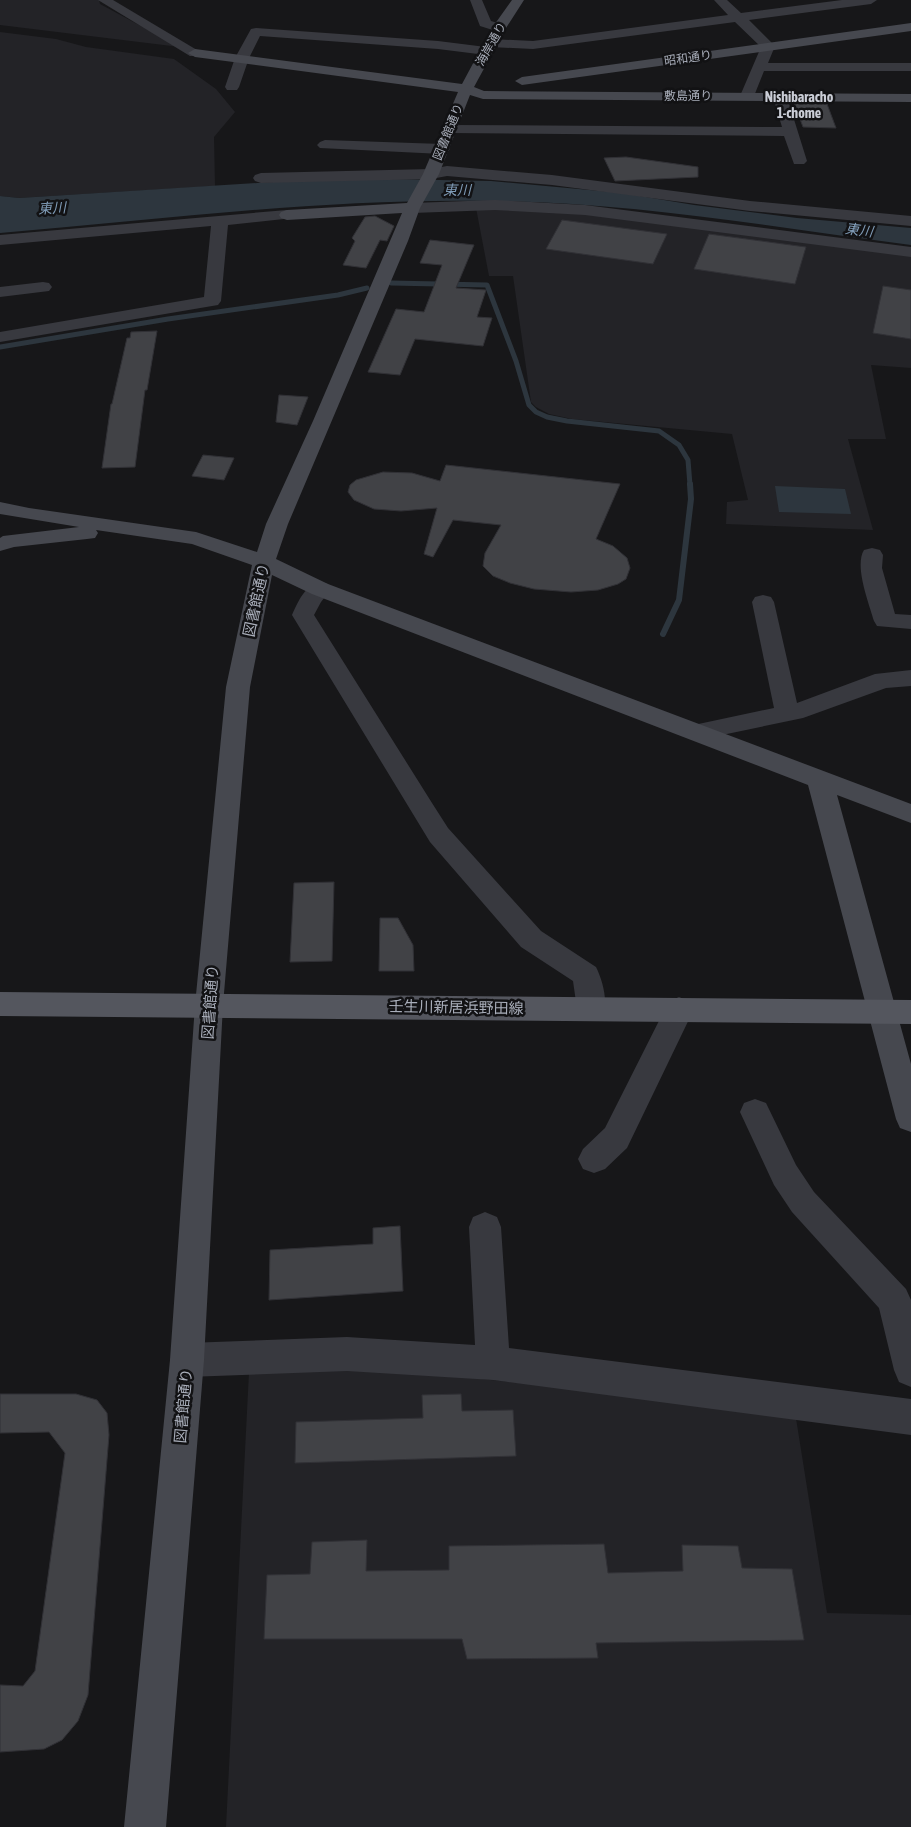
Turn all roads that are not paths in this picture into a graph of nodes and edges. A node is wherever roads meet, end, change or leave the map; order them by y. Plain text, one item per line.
1 (104, 0) edge
2 (476, 0) edge
3 (518, 0) edge
4 (720, 0) edge
5 (871, 0) edge
6 (738, 17) junction
7 (911, 26) edge
8 (499, 28) junction
9 (768, 46) junction
10 (489, 47) junction
11 (242, 58) junction
12 (759, 67) junction
13 (911, 67) edge
14 (232, 87) dead end
15 (466, 89) junction
16 (748, 96) junction
17 (780, 97) junction
18 (911, 98) edge
19 (450, 129) junction
20 (790, 132) junction
21 (325, 145) dead end
22 (442, 149) junction
23 (799, 161) dead end
24 (431, 174) junction
25 (261, 178) dead end
26 (412, 208) junction
27 (220, 220) junction
28 (911, 221) edge
29 (0, 240) edge
30 (911, 252) edge
31 (43, 287) dead end
32 (0, 292) edge
33 (0, 337) edge
34 (0, 508) edge
35 (29, 514) junction
36 (130, 529) junction
37 (5, 543) edge
38 (872, 555) dead end
39 (264, 562) junction
40 (320, 589) junction
41 (763, 602) dead end
42 (911, 622) edge
43 (911, 678) edge
44 (787, 712) junction
45 (698, 732) junction
46 (819, 778) junction
47 (911, 814) edge
48 (0, 1004) edge
49 (209, 1005) junction
50 (592, 1009) junction
51 (679, 1009) junction
52 (882, 1012) junction
53 (911, 1012) edge
54 (755, 1112) dead end
55 (911, 1119) edge
56 (594, 1159) dead end
57 (485, 1227) dead end
58 (187, 1360) junction
59 (493, 1363) junction
60 (911, 1370) edge
61 (911, 1417) edge
62 (144, 1827) edge

1 - 11 street
2 - 8 street
3 - 8 street, 海岸通り
4 - 6 street
5 - 6 street
6 - 9 street
6 - 10 street
7 - 9 street, 昭和通り
8 - 10 street, 海岸通り
9 - 12 street
9 - 15 street, 昭和通り
10 - 11 street
10 - 15 street, 海岸通り
11 - 14 street
11 - 15 street
12 - 13 street
12 - 16 street
15 - 16 street, 敷島通り
15 - 19 street, 図書館通り
16 - 17 street, 敷島通り
17 - 18 street, 敷島通り
17 - 20 street
19 - 20 street
19 - 22 street, 図書館通り
20 - 23 street
21 - 22 street
22 - 24 street, 図書館通り
24 - 25 street
24 - 26 street, 図書館通り
24 - 28 street
26 - 27 street
26 - 30 street
26 - 39 street, 図書館通り
27 - 29 street
27 - 33 street
31 - 32 street
34 - 35 street
35 - 36 street
35 - 37 street
36 - 37 street
36 - 39 street
38 - 42 street
39 - 40 street
39 - 49 street, 図書館通り
40 - 45 street
40 - 50 street
41 - 44 street
43 - 44 street
44 - 45 street
45 - 46 street
46 - 47 street
46 - 52 street
48 - 49 main road, 壬生川新居浜野田線
49 - 50 main road, 壬生川新居浜野田線
49 - 58 street, 図書館通り
50 - 51 main road, 壬生川新居浜野田線
51 - 52 main road, 壬生川新居浜野田線
51 - 56 street
52 - 53 main road, 壬生川新居浜野田線
52 - 55 street
54 - 60 street
57 - 59 street
58 - 59 street
58 - 62 street, 図書館通り
59 - 61 street

